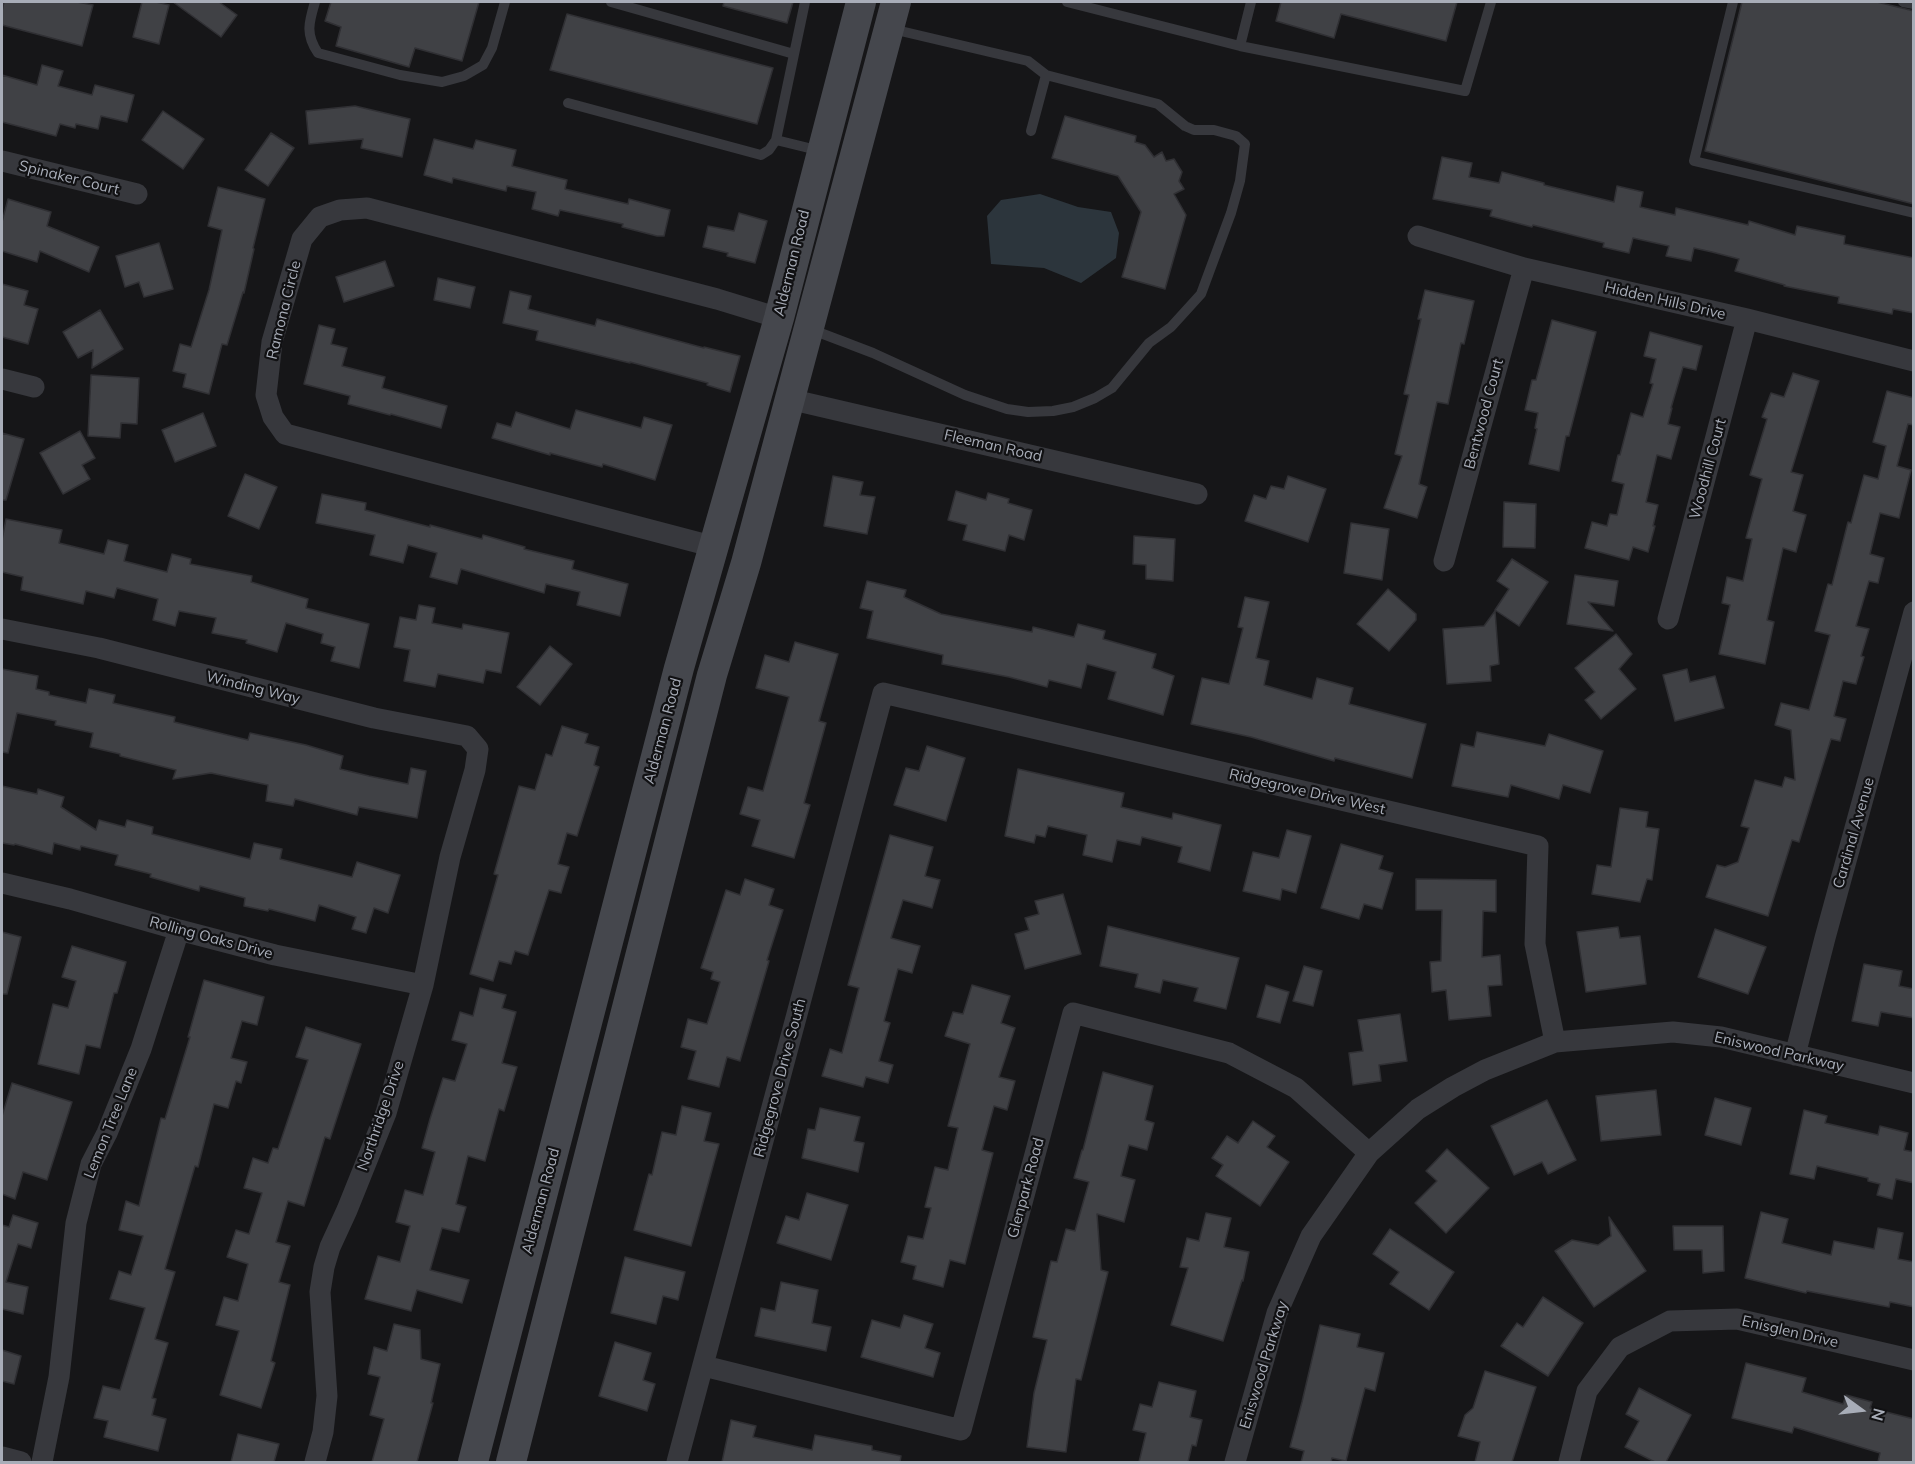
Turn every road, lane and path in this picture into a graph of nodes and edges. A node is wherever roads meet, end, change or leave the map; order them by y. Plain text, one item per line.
1 (315, 2) edge
2 (505, 2) edge
3 (611, 2) edge
4 (805, 2) edge
5 (861, 2) edge
6 (1067, 2) edge
7 (1251, 2) edge
8 (1491, 2) edge
9 (1733, 2) edge
10 (1903, 2) edge
11 (1914, 4) edge
12 (892, 15) edge
13 (1240, 46) junction
14 (794, 54) junction
15 (1046, 75) junction
16 (568, 103) dead end
17 (1030, 131) dead end
18 (776, 140) junction
19 (821, 151) junction
20 (2, 161) edge
21 (137, 194) dead end
22 (1914, 213) edge
23 (1418, 236) dead end
24 (1524, 268) junction
25 (1747, 320) junction
26 (794, 323) junction
27 (1914, 361) edge
28 (2, 379) edge
29 (34, 387) dead end
30 (789, 399) junction
31 (1197, 494) dead end
32 (715, 548) junction
33 (1444, 561) dead end
34 (1914, 612) edge
35 (1668, 619) dead end
36 (2, 629) edge
37 (883, 693) joint
38 (475, 770) joint
39 (2, 884) edge
40 (178, 930) junction
41 (423, 985) junction
42 (1555, 1042) junction
43 (1795, 1055) junction
44 (1914, 1083) edge
45 (1369, 1153) junction
46 (1914, 1360) edge
47 (704, 1366) junction
48 (2, 1457) edge
49 (21, 1462) edge
50 (42, 1462) edge
51 (315, 1462) edge
52 (473, 1462) edge
53 (511, 1462) edge
54 (677, 1462) edge
55 (1235, 1462) edge
56 (1569, 1462) edge

1 - 2 lane
3 - 14 lane
4 - 14 lane
5 - 19 main road, Alderman Road
6 - 13 lane
7 - 13 lane
8 - 13 lane
9 - 22 lane
10 - 11 lane
12 - 15 lane
12 - 26 main road, Alderman Road
14 - 18 lane
15 - 17 lane
15 - 26 lane
16 - 18 lane
18 - 19 lane
19 - 26 main road, Alderman Road
20 - 21 street, Spinaker Court
23 - 24 street, Hidden Hills Drive
24 - 25 street, Hidden Hills Drive
24 - 33 street, Bentwood Court
25 - 27 street, Hidden Hills Drive
25 - 35 street, Woodhill Court
26 - 30 main road, Alderman Road
26 - 32 main road, Alderman Road
26 - 32 street, Ramona Circle
28 - 29 street
30 - 31 street, Fleeman Road
30 - 53 main road, Alderman Road
32 - 52 main road, Alderman Road
34 - 43 street, Cardinal Avenue
36 - 38 street, Winding Way
37 - 42 street, Ridgegrove Drive West
37 - 47 street, Ridgegrove Drive South
38 - 41 street, Northridge Drive
39 - 40 street, Rolling Oaks Drive
40 - 41 street, Rolling Oaks Drive
40 - 50 street, Lemon Tree Lane
41 - 51 street, Northridge Drive
42 - 43 street, Eniswood Parkway
42 - 45 street, Eniswood Parkway
43 - 44 street, Eniswood Parkway
45 - 47 street, Glenpark Road
45 - 55 street, Eniswood Parkway
46 - 56 street, Enisglen Drive
47 - 54 street, Ridgegrove Drive South
48 - 49 street

